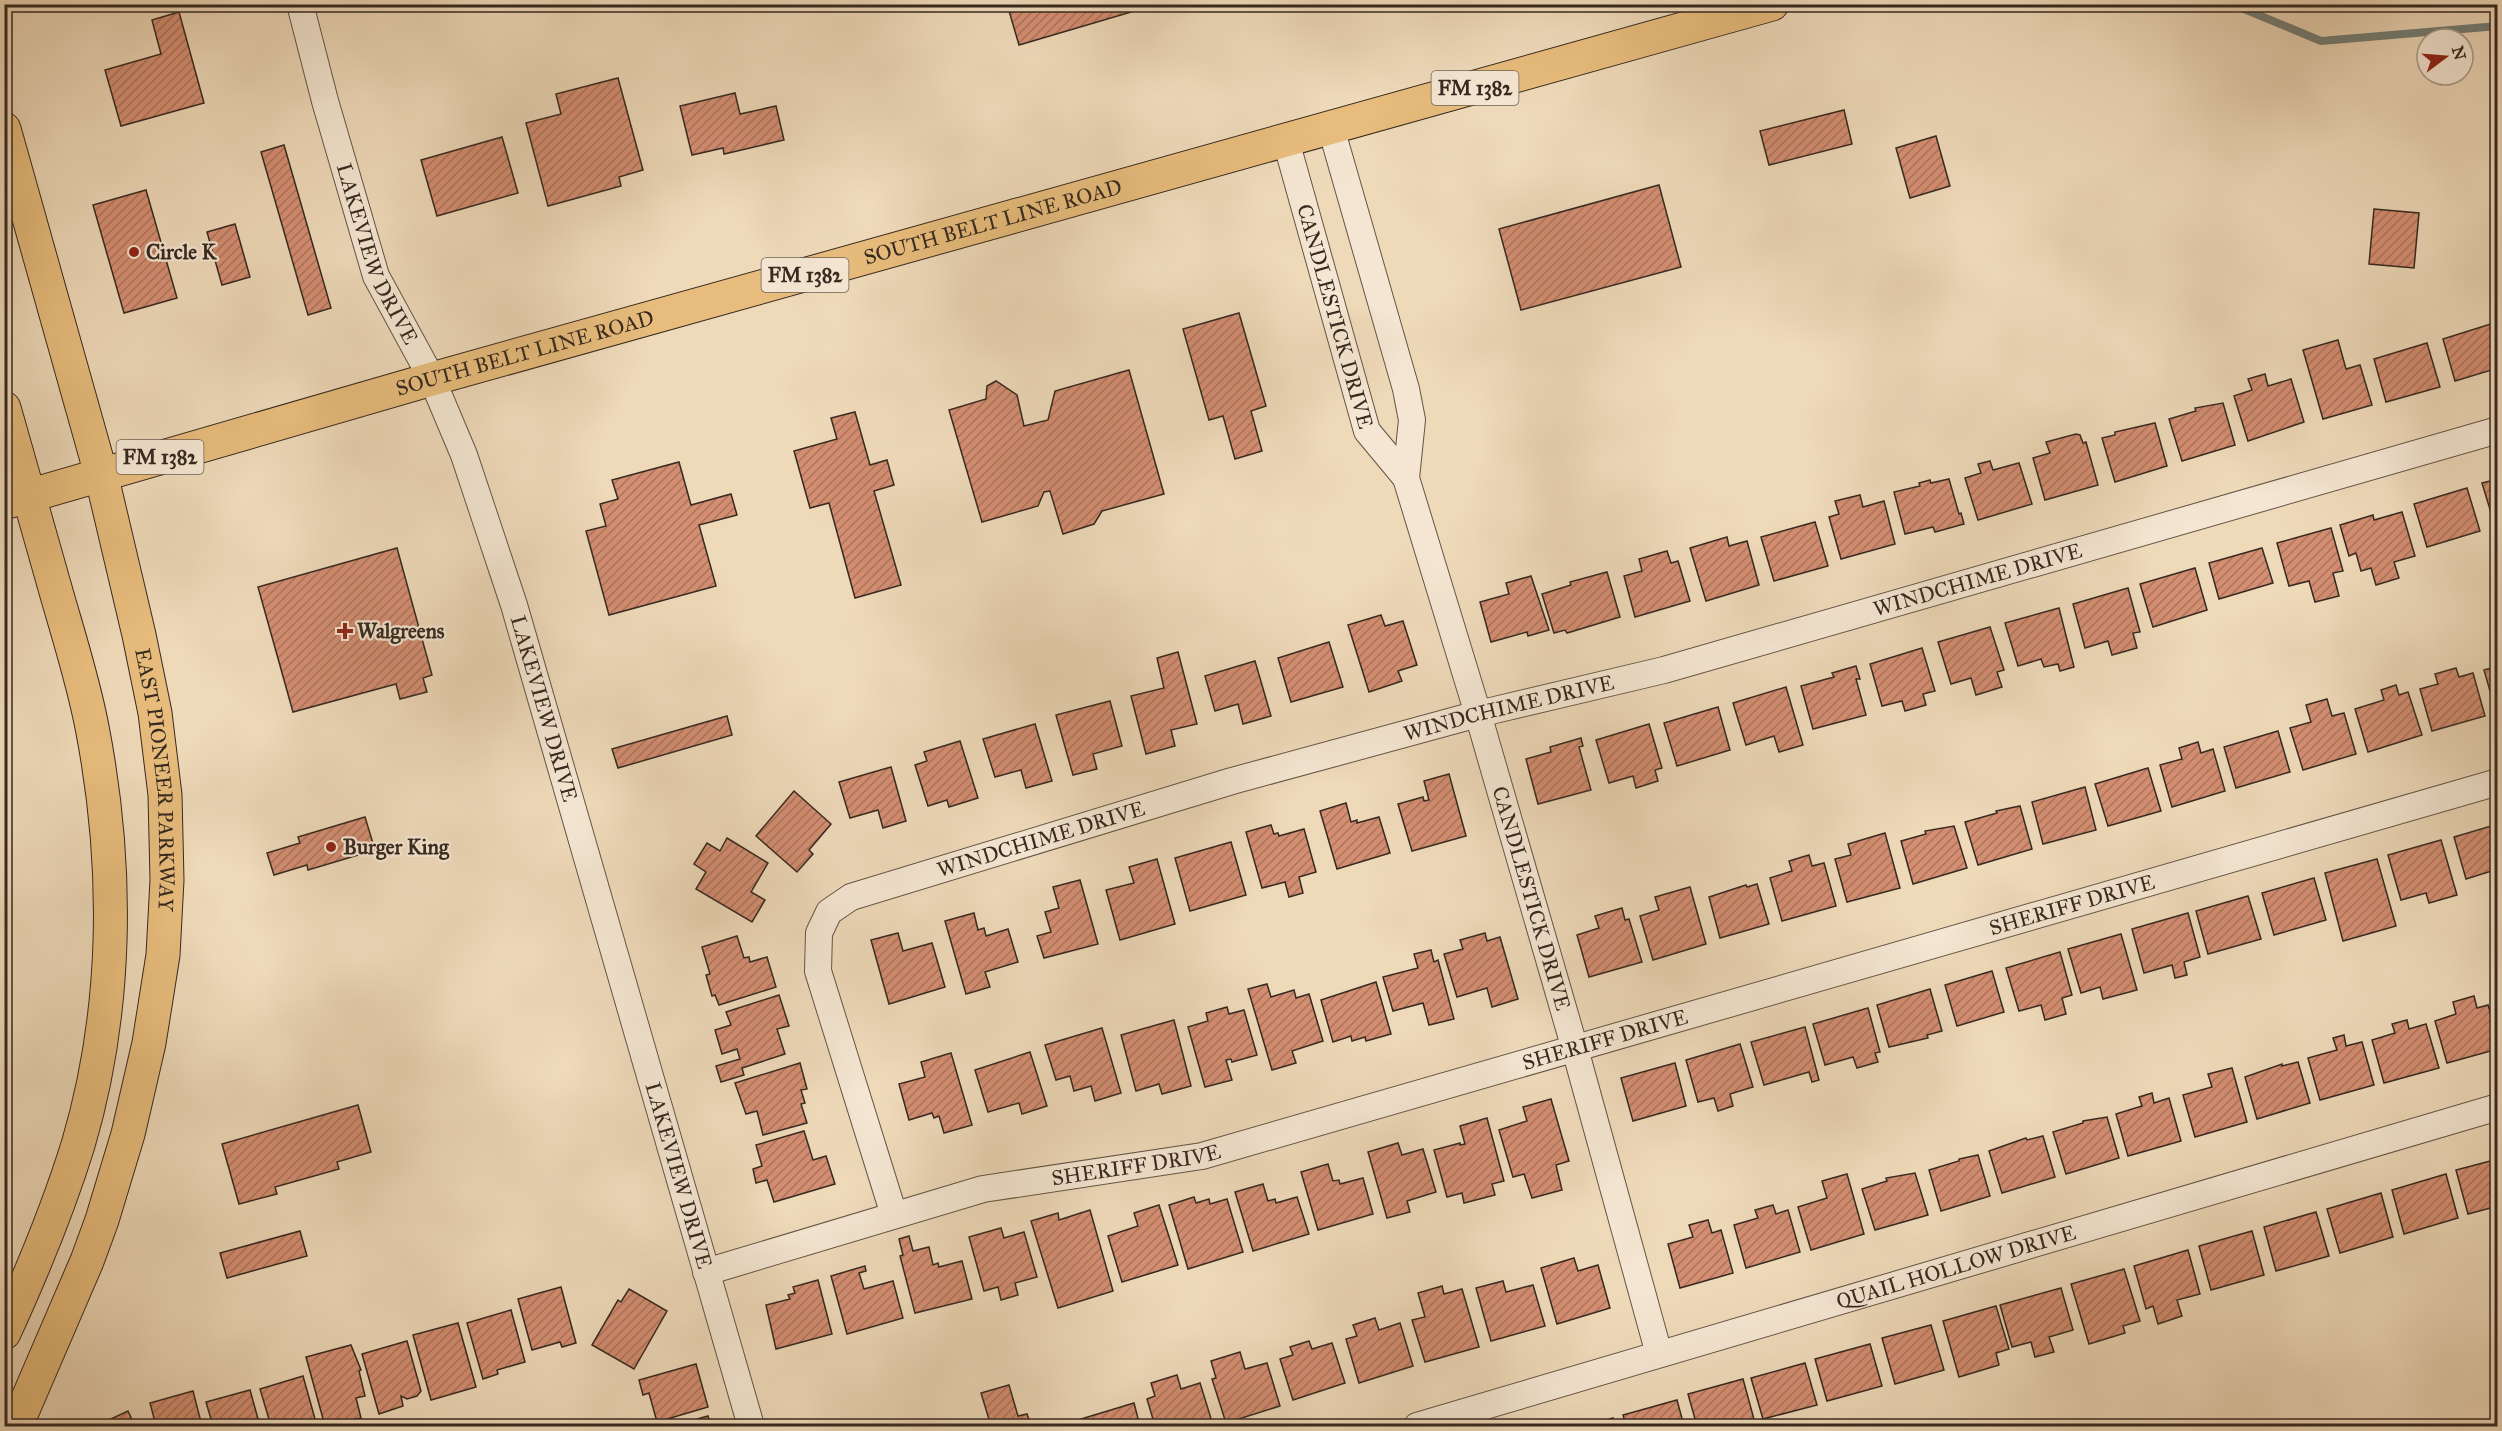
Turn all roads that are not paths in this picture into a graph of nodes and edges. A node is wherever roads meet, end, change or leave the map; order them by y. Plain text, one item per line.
1 (300, 4) edge
2 (1772, 4) edge
3 (1331, 128) junction
4 (4, 129) edge
5 (1286, 141) junction
6 (432, 379) junction
7 (4, 408) edge
8 (2498, 430) edge
9 (101, 474) junction
10 (1406, 478) junction
11 (17, 499) edge
12 (1478, 714) junction
13 (2498, 782) edge
14 (1575, 1049) junction
15 (2498, 1107) edge
16 (894, 1215) junction
17 (43, 1243) junction
18 (87, 1261) junction
19 (706, 1272) junction
20 (4, 1333) edge
21 (1659, 1354) junction
22 (16, 1426) edge
23 (751, 1426) edge
24 (1417, 1426) edge

1 - 6 street, LAKEVIEW DRIVE
2 - 3 main road, SOUTH BELT LINE ROAD / FM 1382
3 - 5 main road, SOUTH BELT LINE ROAD / FM 1382
3 - 10 street, CANDLESTICK DRIVE
4 - 9 main road, EAST PIONEER PARKWAY
5 - 6 main road, SOUTH BELT LINE ROAD / FM 1382
5 - 10 street, CANDLESTICK DRIVE
6 - 9 main road, SOUTH BELT LINE ROAD / FM 1382
6 - 19 street, LAKEVIEW DRIVE
7 - 11 main road
8 - 12 street, WINDCHIME DRIVE
9 - 11 main road, SOUTH BELT LINE ROAD / FM 1382
9 - 18 main road, EAST PIONEER PARKWAY
10 - 12 street, CANDLESTICK DRIVE
11 - 17 main road
12 - 14 street, CANDLESTICK DRIVE
12 - 16 street, WINDCHIME DRIVE
13 - 14 street, SHERIFF DRIVE
14 - 16 street, SHERIFF DRIVE
14 - 21 street, CANDLESTICK DRIVE
15 - 21 street, QUAIL HOLLOW DRIVE
16 - 19 street, SHERIFF DRIVE
17 - 18 main road
17 - 20 main road
18 - 22 main road, EAST PIONEER PARKWAY
19 - 23 street, LAKEVIEW DRIVE
21 - 24 street, QUAIL HOLLOW DRIVE

